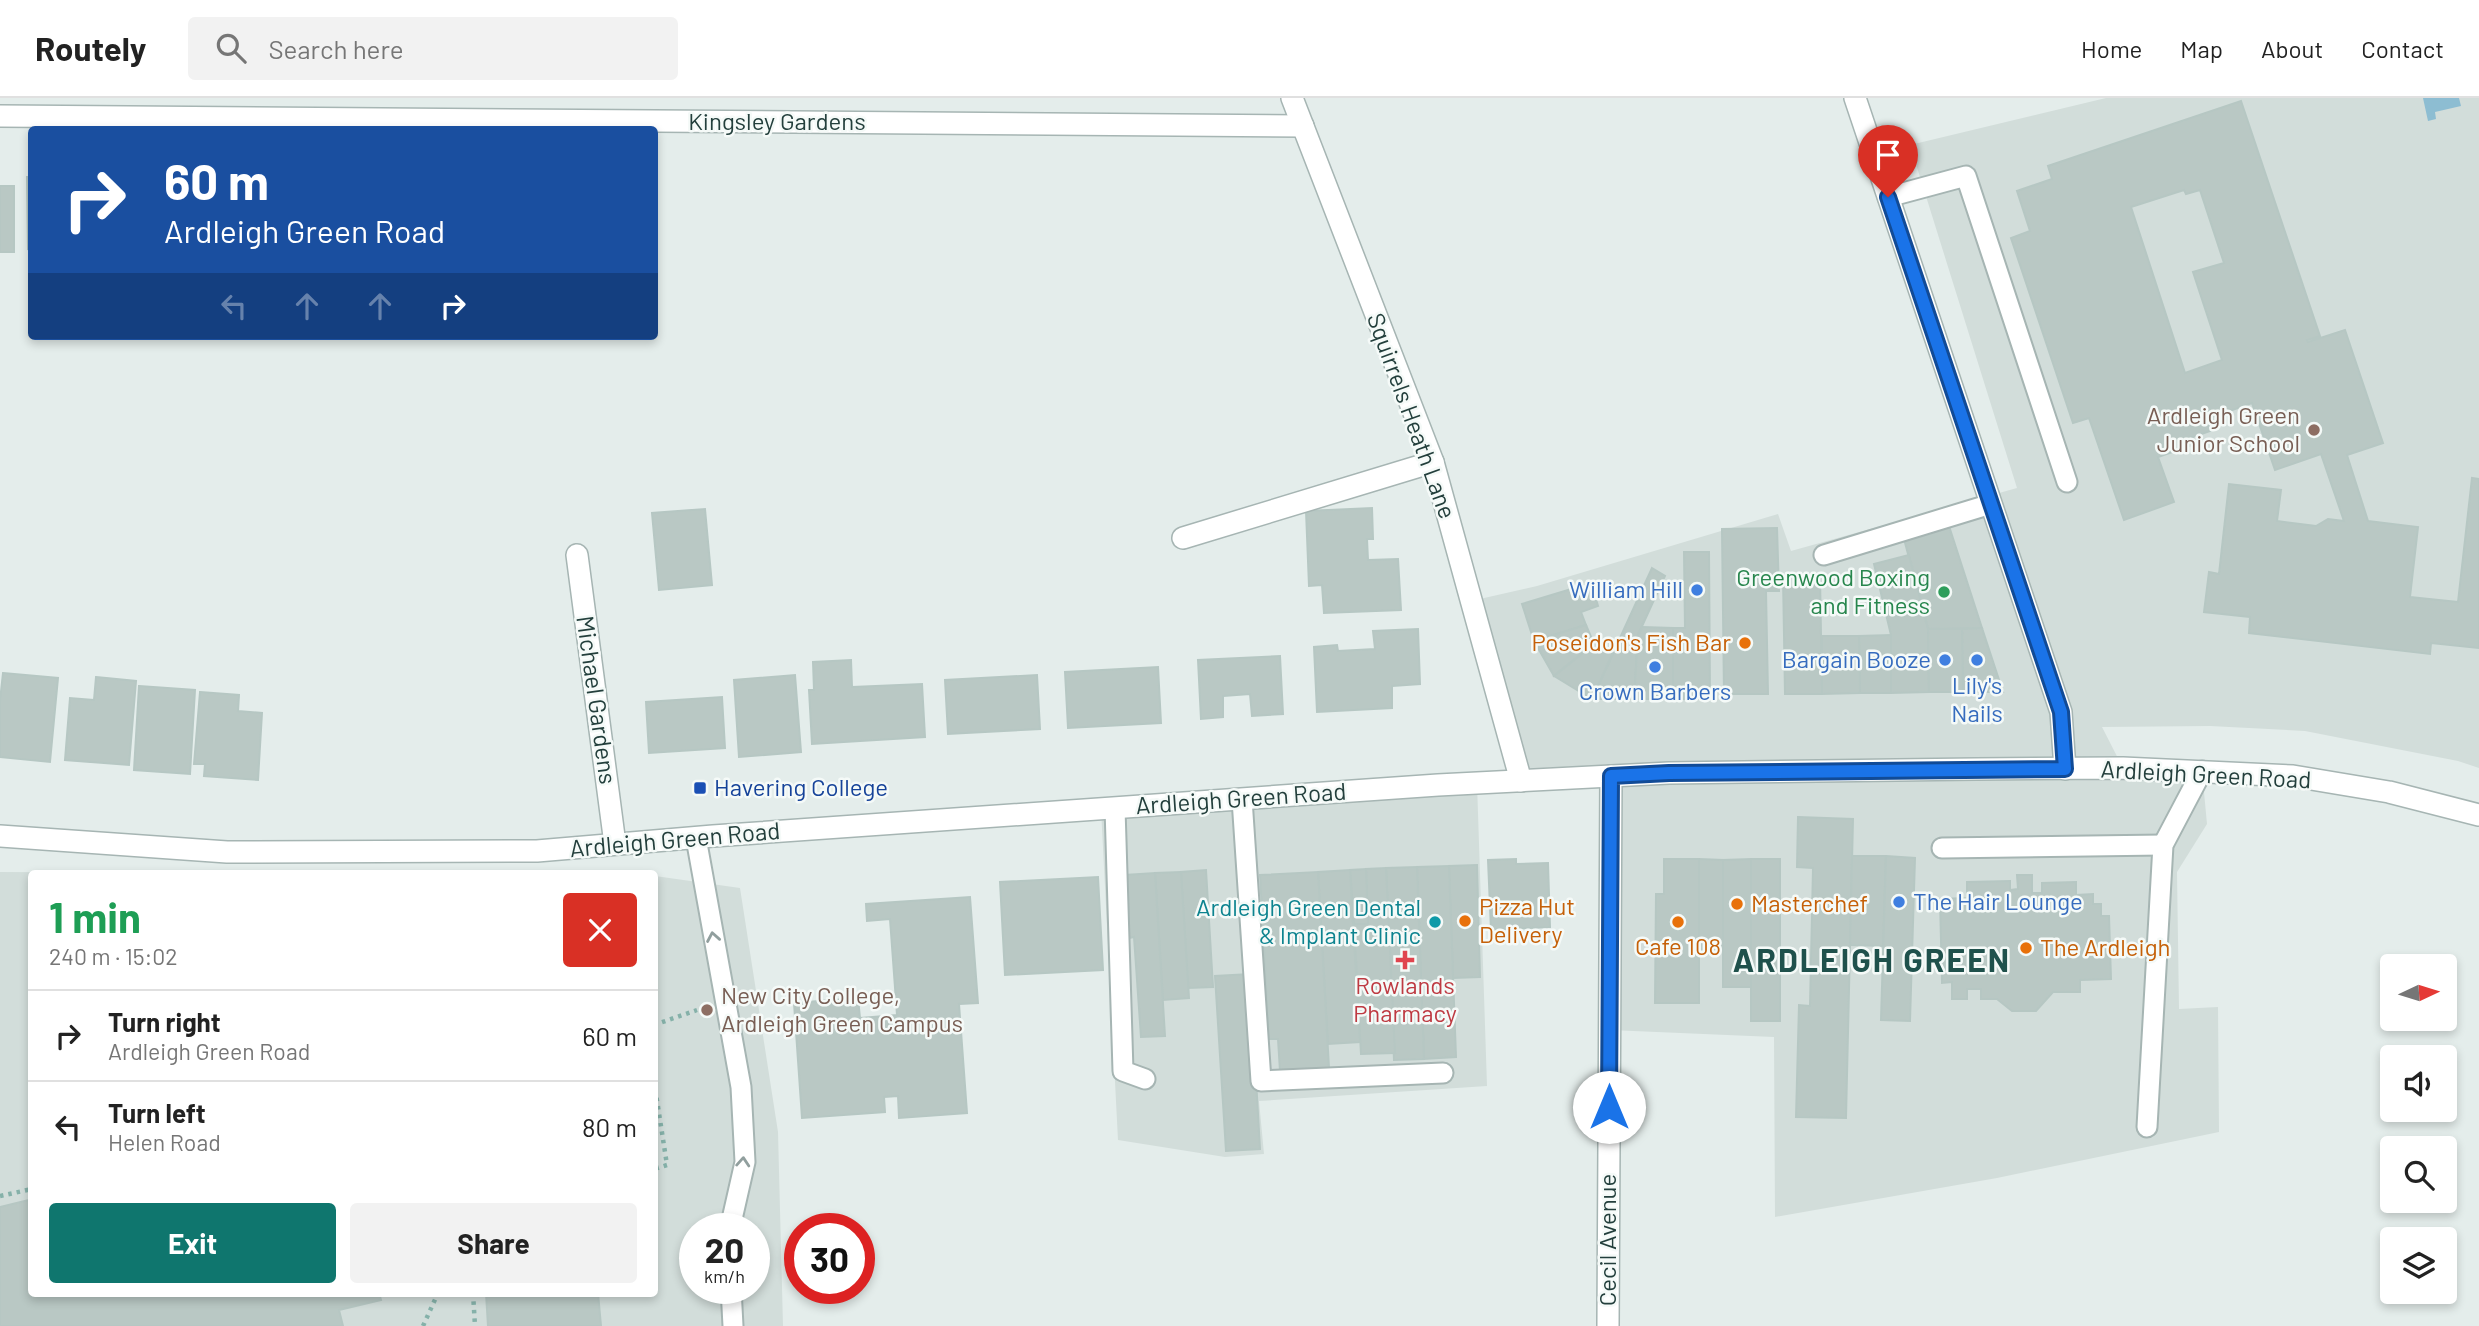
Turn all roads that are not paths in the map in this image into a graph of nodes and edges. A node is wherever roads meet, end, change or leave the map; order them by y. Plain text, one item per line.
1 (1292, 98) edge
2 (1855, 98) edge
3 (0, 116) edge
4 (1303, 126) junction
5 (1888, 197) junction
6 (1433, 462) junction
7 (2067, 482) dead end
8 (1991, 504) junction
9 (1183, 538) dead end
10 (577, 555) dead end
11 (1824, 555) dead end
12 (2065, 769) junction
13 (2202, 771) junction
14 (1611, 776) junction
15 (1521, 781) junction
16 (1241, 799) junction
17 (1115, 808) junction
18 (2479, 815) edge
19 (0, 836) edge
20 (696, 838) junction
21 (615, 844) junction
22 (2163, 845) junction
23 (1941, 848) dead end
24 (1443, 1073) dead end
25 (1145, 1079) dead end
26 (2147, 1127) dead end
27 (733, 1213) edge
28 (732, 1304) edge
29 (733, 1326) edge
30 (1608, 1326) edge

1 - 4 street, Squirrels Heath Lane
2 - 5 street
3 - 4 street, Kingsley Gardens
4 - 6 street, Squirrels Heath Lane
5 - 7 lane
5 - 8 street
6 - 9 street
6 - 15 street, Squirrels Heath Lane
8 - 11 lane
8 - 12 street
10 - 21 street, Michael Gardens
12 - 13 street, Ardleigh Green Road
12 - 14 street, Ardleigh Green Road
13 - 18 street, Ardleigh Green Road
13 - 22 lane
14 - 15 street, Ardleigh Green Road
14 - 30 street, Cecil Avenue
15 - 16 street, Ardleigh Green Road
16 - 17 street, Ardleigh Green Road
16 - 24 lane
17 - 20 street, Ardleigh Green Road
17 - 25 lane
19 - 21 street, Ardleigh Green Road
20 - 21 street, Ardleigh Green Road
27 -> 20 lane
22 - 23 lane
22 - 26 lane
28 - 29 lane

